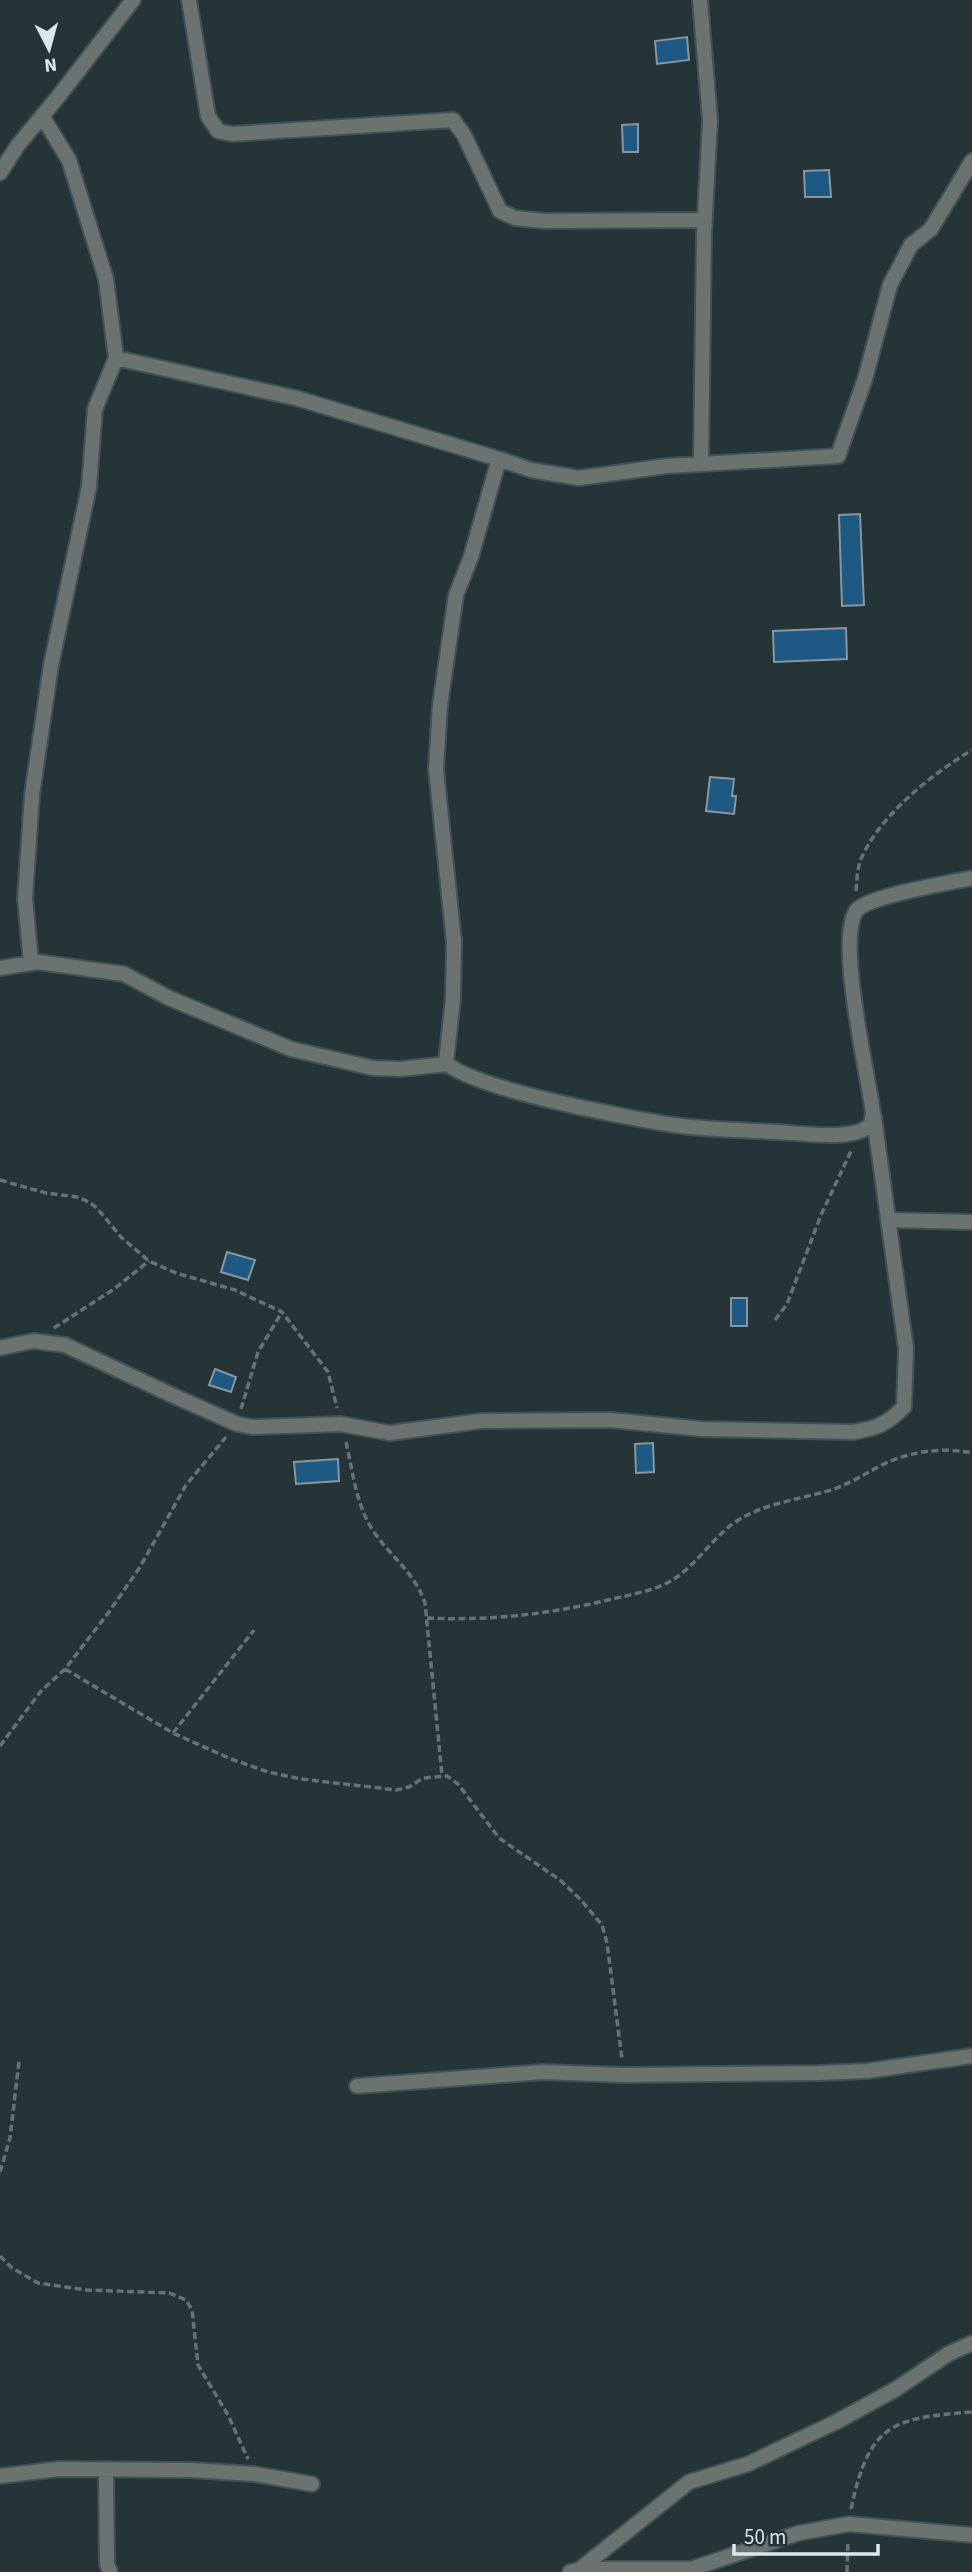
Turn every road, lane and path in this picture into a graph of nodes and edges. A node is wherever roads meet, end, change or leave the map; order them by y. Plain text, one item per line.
1 (133, 0) edge
2 (188, 0) edge
3 (700, 0) edge
4 (42, 116) junction
5 (972, 161) edge
6 (0, 173) edge
7 (705, 220) junction
8 (116, 358) junction
9 (499, 459) junction
10 (701, 464) junction
11 (972, 750) edge
12 (972, 878) edge
13 (854, 914) junction
14 (31, 963) junction
15 (0, 968) edge
16 (447, 1064) junction
17 (874, 1117) junction
18 (861, 1132) junction
19 (888, 1220) junction
20 (972, 1222) edge
21 (149, 1261) dead end
22 (282, 1312) dead end
23 (775, 1320) dead end
24 (33, 1341) junction
25 (0, 1348) edge
26 (237, 1424) junction
27 (972, 1453) edge
28 (427, 1618) dead end
29 (254, 1630) dead end
30 (65, 1669) junction
31 (173, 1733) junction
32 (0, 1746) edge
33 (972, 2056) edge
34 (19, 2061) dead end
35 (624, 2075) junction
36 (357, 2086) dead end
37 (0, 2172) edge
38 (0, 2256) edge
39 (972, 2343) edge
40 (972, 2412) edge
41 (106, 2470) junction
42 (254, 2474) junction
43 (0, 2476) edge
44 (312, 2484) dead end
45 (849, 2524) junction
46 (972, 2535) edge
47 (575, 2570) edge
48 (110, 2572) edge
49 (847, 2572) edge

1 - 4 street
2 - 7 street
3 - 7 street
4 - 6 street
4 - 8 street
5 - 10 street
7 - 10 street
8 - 9 street
8 - 14 street
9 - 10 street
9 - 16 street
11 - 13 path
12 - 13 street
13 - 17 street
14 - 15 street
14 - 16 street
16 - 18 street
17 - 18 street
17 - 19 street
18 - 23 path
19 - 20 street
19 - 26 street
21 - 24 path
22 - 26 path
24 - 25 street
24 - 26 street
26 - 30 path
27 - 28 path
29 - 31 path
30 - 31 path
30 - 32 path
31 - 35 path
33 - 35 street
34 - 37 path
35 - 36 street
38 - 42 path
39 - 47 street
40 - 45 path
41 - 42 street
41 - 43 street
41 - 48 street
42 - 44 street
45 - 46 street
45 - 47 street
45 - 49 path

